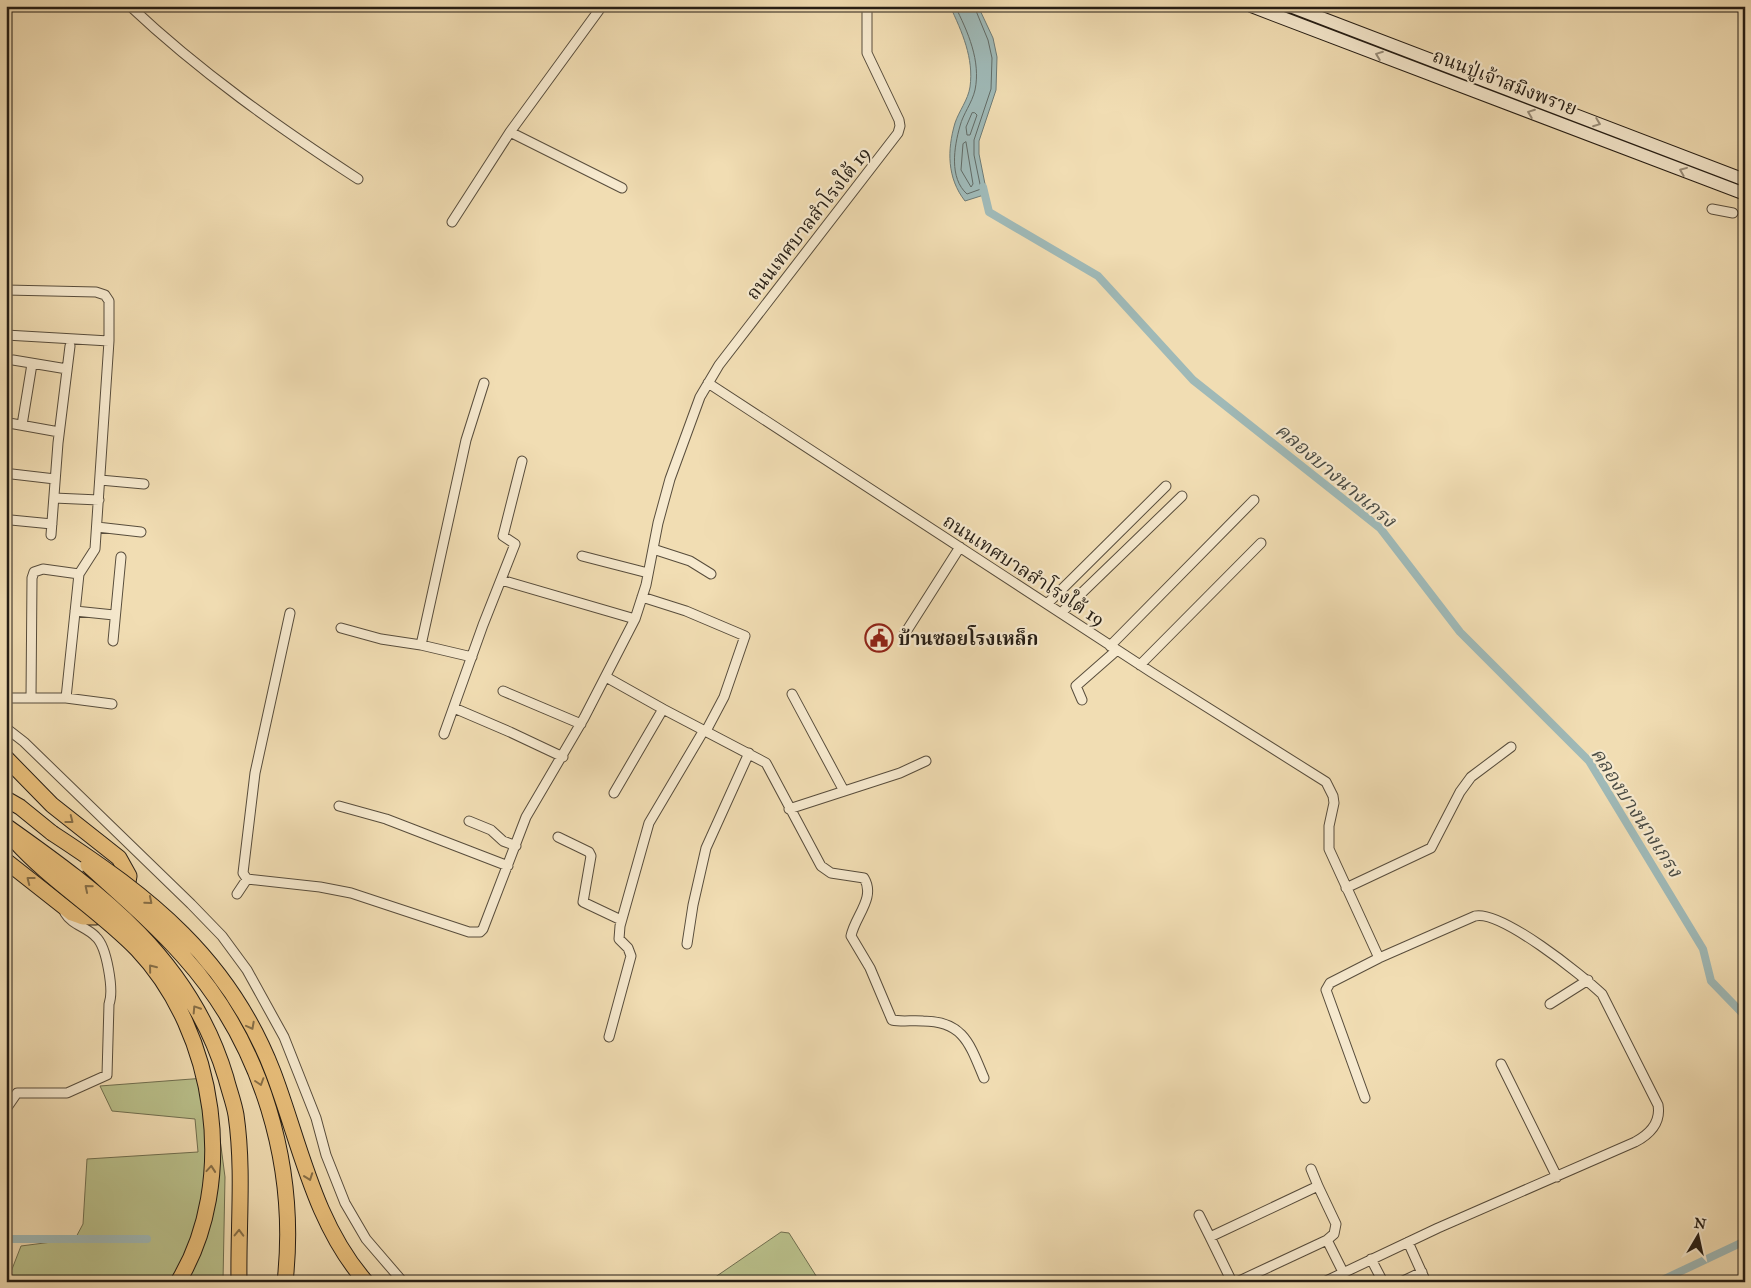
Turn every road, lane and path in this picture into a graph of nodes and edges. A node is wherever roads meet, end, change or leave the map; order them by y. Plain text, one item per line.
1 (130, 6) edge
2 (602, 6) edge
3 (867, 6) edge
4 (1251, 6) edge
5 (1290, 6) edge
6 (510, 132) junction
7 (1718, 170) junction
8 (358, 179) dead end
9 (1745, 180) edge
10 (1712, 182) junction
11 (622, 188) dead end
12 (1745, 194) edge
13 (1712, 209) dead end
14 (1733, 212) dead end
15 (452, 222) dead end
16 (6, 290) edge
17 (6, 335) edge
18 (109, 341) junction
19 (70, 346) dead end
20 (12, 360) dead end
21 (32, 364) junction
22 (67, 369) junction
23 (484, 383) dead end
24 (704, 389) junction
25 (9, 423) dead end
26 (22, 426) junction
27 (59, 432) junction
28 (522, 461) dead end
29 (12, 474) dead end
30 (55, 479) junction
31 (100, 480) junction
32 (144, 484) dead end
33 (1166, 486) dead end
34 (1182, 496) dead end
35 (54, 498) junction
36 (99, 500) junction
37 (1254, 500) dead end
38 (11, 520) dead end
39 (52, 524) junction
40 (97, 527) junction
41 (141, 532) dead end
42 (51, 535) dead end
43 (1261, 543) dead end
44 (960, 547) junction
45 (653, 549) junction
46 (582, 556) dead end
47 (121, 557) dead end
48 (648, 573) junction
49 (79, 574) junction
50 (711, 574) dead end
51 (501, 580) junction
52 (642, 597) junction
53 (1047, 604) junction
54 (75, 611) junction
55 (290, 612) dead end
56 (1061, 613) junction
57 (114, 615) junction
58 (635, 619) junction
59 (341, 628) dead end
60 (904, 635) dead end
61 (113, 641) dead end
62 (421, 645) junction
63 (1114, 648) junction
64 (472, 657) junction
65 (1140, 665) junction
66 (606, 677) junction
67 (503, 692) dead end
68 (792, 694) dead end
69 (31, 697) junction
70 (6, 698) edge
71 (66, 698) junction
72 (1082, 700) dead end
73 (112, 704) dead end
74 (454, 708) junction
75 (663, 709) junction
76 (581, 724) junction
77 (6, 728) edge
78 (705, 730) junction
79 (444, 734) dead end
80 (1511, 747) dead end
81 (749, 753) junction
82 (563, 757) junction
83 (6, 758) edge
84 (926, 761) dead end
85 (6, 789) edge
86 (844, 791) junction
87 (614, 793) dead end
88 (6, 799) edge
89 (339, 806) dead end
90 (20, 807) junction
91 (789, 809) junction
92 (469, 821) dead end
93 (6, 826) edge
94 (6, 831) edge
95 (52, 833) junction
96 (558, 837) dead end
97 (516, 846) junction
98 (6, 861) edge
99 (508, 866) junction
100 (247, 879) junction
101 (1346, 888) junction
102 (237, 894) dead end
103 (58, 901) junction
104 (621, 920) junction
105 (687, 944) dead end
106 (1379, 958) junction
107 (1588, 980) junction
108 (1550, 1004) dead end
109 (609, 1037) dead end
110 (1501, 1064) dead end
111 (984, 1078) dead end
112 (1365, 1098) dead end
113 (6, 1109) edge
114 (1311, 1169) dead end
115 (1557, 1177) junction
116 (1318, 1186) junction
117 (1199, 1215) dead end
118 (1210, 1237) junction
119 (1327, 1240) junction
120 (1408, 1242) junction
121 (1371, 1259) junction
122 (1343, 1272) junction
123 (1422, 1272) junction
124 (1250, 1279) edge
125 (178, 1282) edge
126 (238, 1282) edge
127 (284, 1282) edge
128 (366, 1282) edge
129 (403, 1282) edge
130 (1232, 1282) edge
131 (1237, 1282) edge
132 (1324, 1282) edge
133 (1383, 1282) edge
134 (1401, 1282) edge
135 (1426, 1282) edge

1 - 8 street
2 - 6 street
3 - 24 street, ถนนเทศบาลสำโรงใต้ 19
10 -> 4 main road, ถนนปู่เจ้าสมิงพราย
5 -> 7 main road, ถนนปู่เจ้าสมิงพราย
6 - 11 street
6 - 15 street
7 - 9 main road, ถนนปู่เจ้าสมิงพราย
7 - 10 main road
10 - 12 main road, ถนนปู่เจ้าสมิงพราย
13 - 14 street
16 - 18 street
17 - 18 street
18 - 31 street
19 - 22 street
20 - 21 street
21 - 22 street
21 - 26 street
22 - 27 street
23 - 62 street
24 - 44 street, ถนนเทศบาลสำโรงใต้ 19
24 - 45 street
25 - 26 street
26 - 27 street
27 - 30 street
28 - 51 street
29 - 30 street
30 - 35 street
31 - 32 street
31 - 36 street
33 - 53 street
34 - 56 street
35 - 36 street
35 - 39 street
36 - 40 street
37 - 63 street
38 - 39 street
39 - 42 street
40 - 41 street
40 - 49 street
43 - 65 street
44 - 53 street, ถนนเทศบาลสำโรงใต้ 19
44 - 60 street
45 - 48 street
45 - 50 street
46 - 48 street
47 - 57 street
48 - 52 street
49 - 54 street
49 - 69 street
51 - 58 street
51 - 64 street
52 - 58 street
52 - 78 street
53 - 56 street, ถนนเทศบาลสำโรงใต้ 19
54 - 57 street
54 - 71 street
55 - 100 street
56 - 63 street, ถนนเทศบาลสำโรงใต้ 19
57 - 61 street
58 - 66 street
59 - 62 street
62 - 64 street
63 - 65 street, ถนนเทศบาลสำโรงใต้ 19
63 - 72 street
64 - 74 street
65 - 101 street, ถนนเทศบาลสำโรงใต้ 19
66 - 75 street
66 - 76 street
67 - 76 street
68 - 86 street
69 - 70 street
69 - 71 street
71 - 73 street
74 - 79 street
74 - 82 street
75 - 78 street
75 - 87 street
76 - 82 street
77 - 129 street
78 - 81 street
78 - 104 street
80 - 101 street
81 - 91 street
81 - 105 street
82 - 97 street
83 -> 103 highway
84 - 86 street
85 - 90 highway
86 - 91 street
88 - 90 highway
89 - 99 street
90 - 95 highway
91 - 111 street
92 - 97 street
126 -> 93 highway, bridge
125 -> 94 highway, bridge
95 -> 127 highway, bridge
95 -> 128 highway, bridge
96 - 104 street
97 - 99 street
103 -> 98 highway
99 - 100 street
100 - 102 street
101 - 106 street, ถนนเทศบาลสำโรงใต้ 19
103 - 113 street
104 - 109 street
106 - 107 street
106 - 112 street
107 - 108 street
107 - 115 street
110 - 115 street
114 - 116 street
115 - 120 street
116 - 118 street
116 - 119 street
117 - 118 street
118 - 130 street
119 - 122 street
119 - 124 street
120 - 121 street
120 - 123 street
121 - 122 street
121 - 133 street
122 - 132 street
123 - 134 street
123 - 135 street
124 - 131 street

